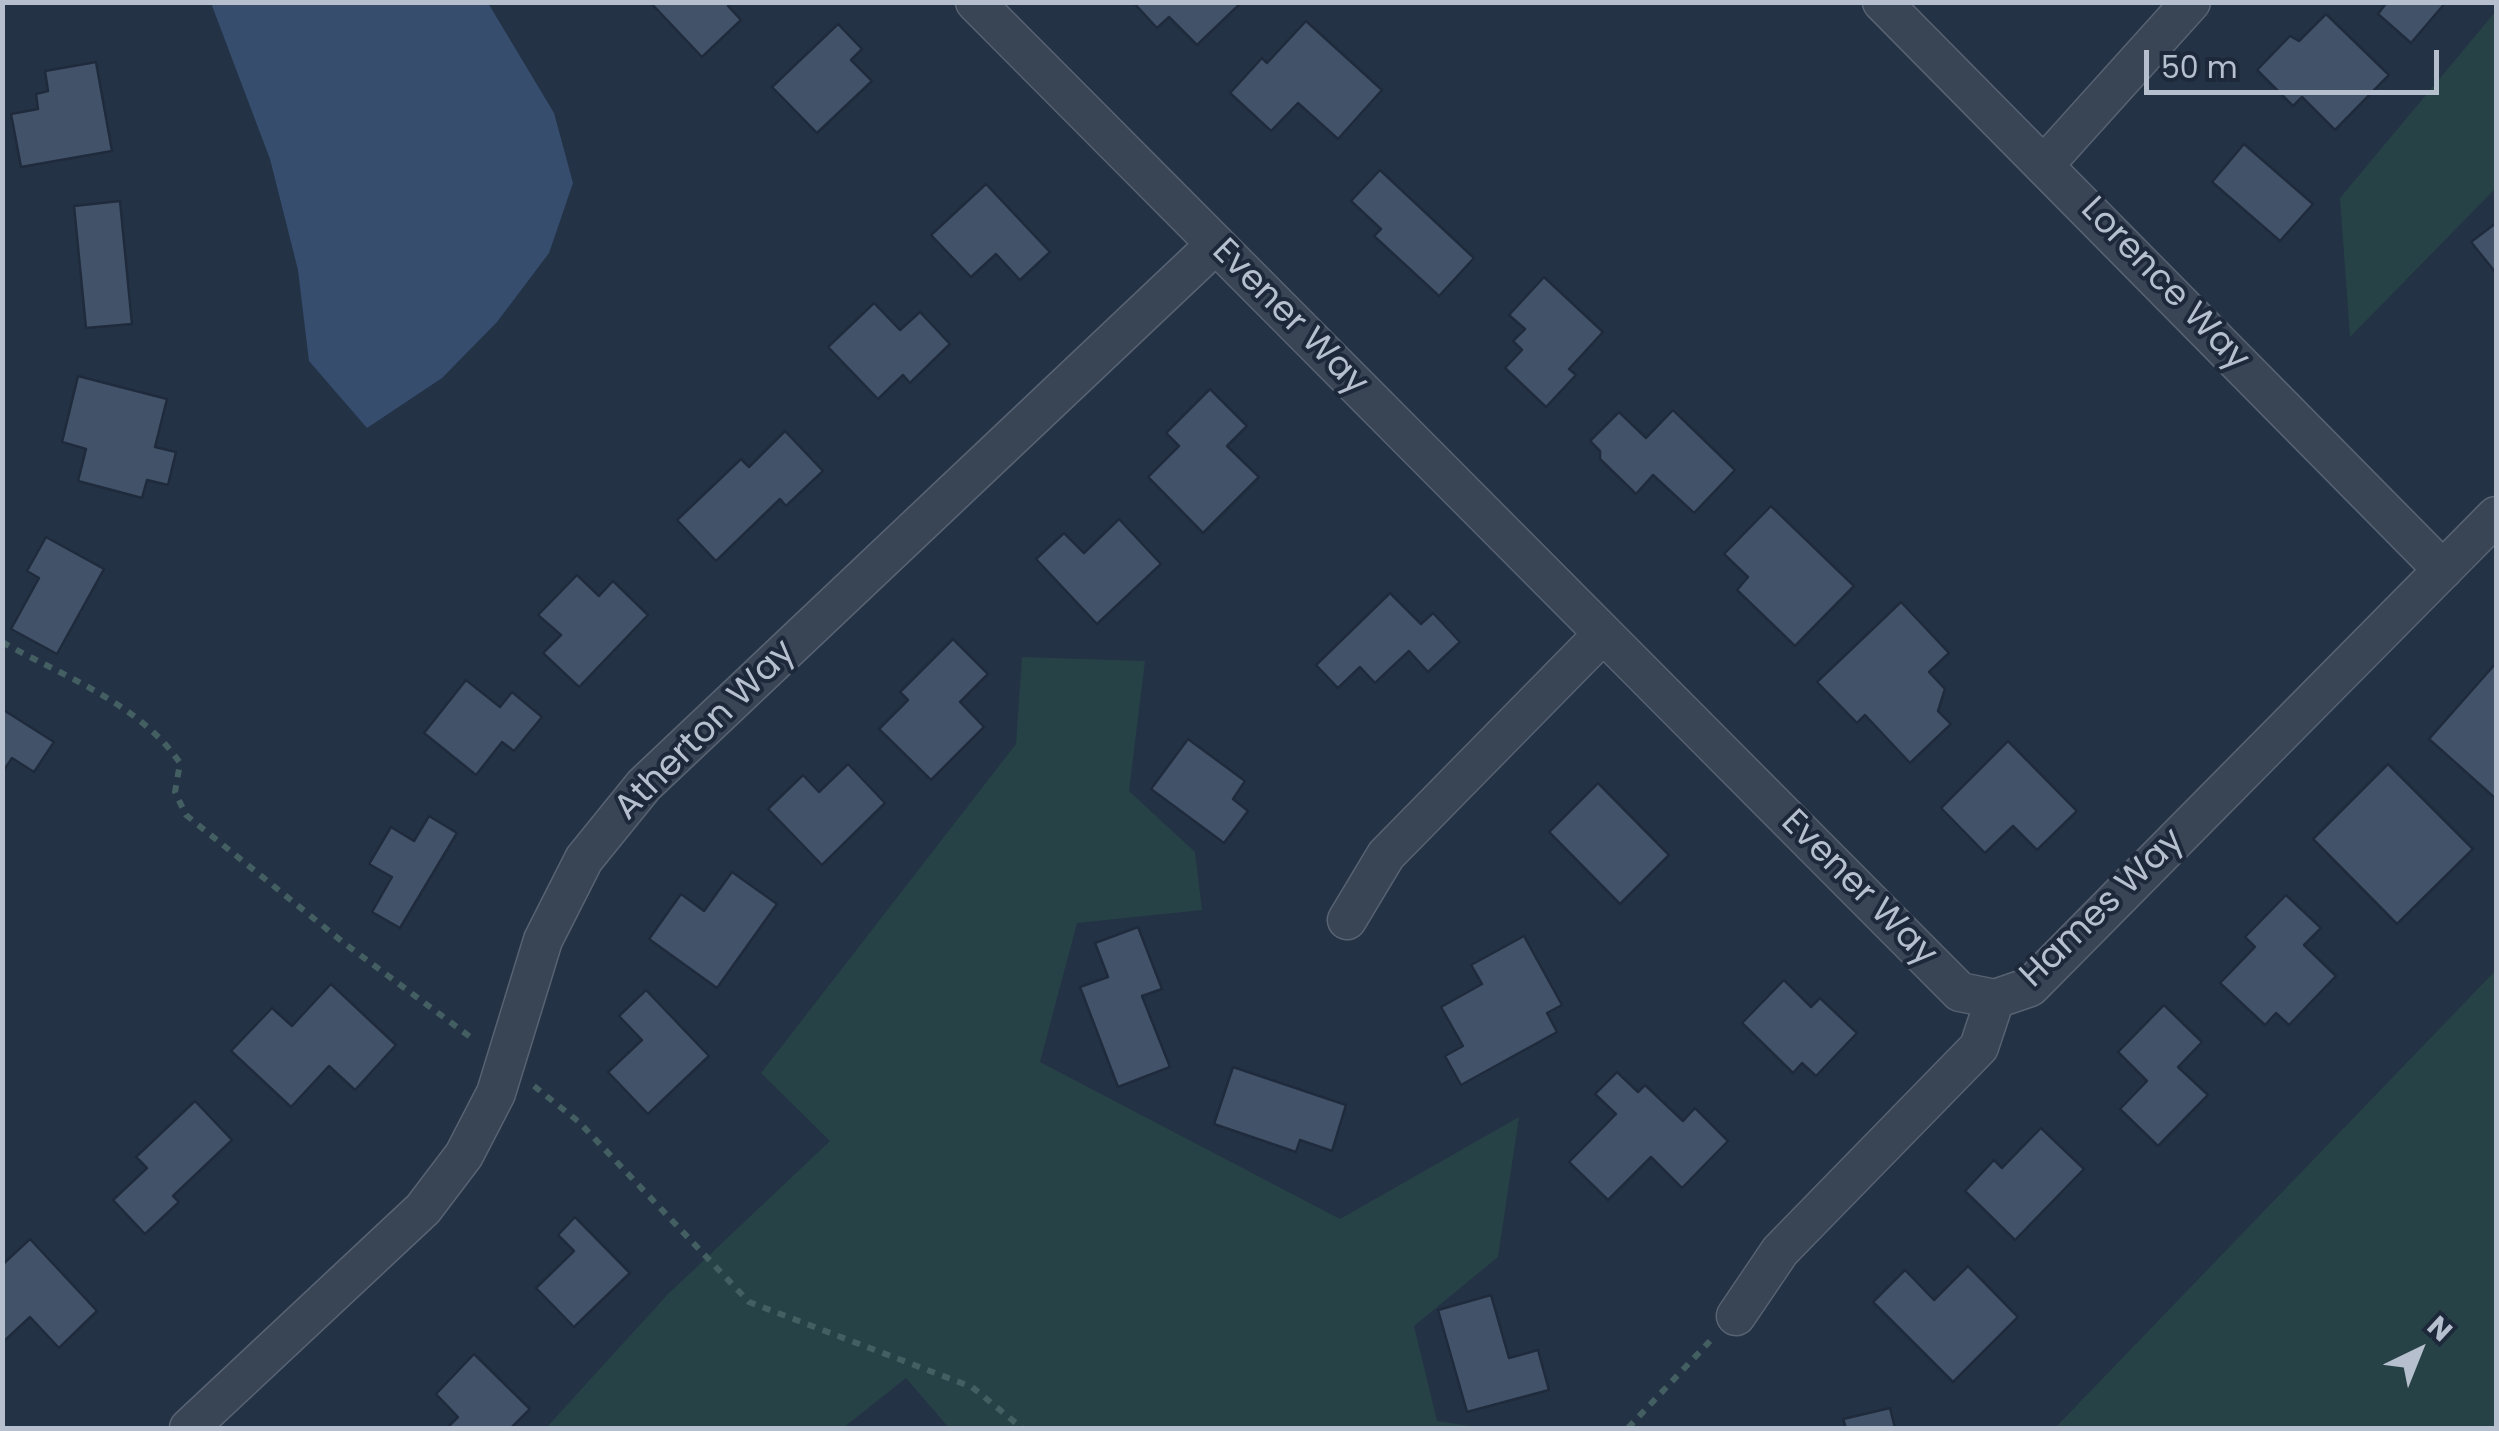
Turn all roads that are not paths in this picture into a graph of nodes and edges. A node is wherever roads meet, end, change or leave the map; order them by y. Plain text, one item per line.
1 (975, 2) edge
2 (1882, 2) edge
3 (2191, 2) edge
4 (2045, 164) junction
5 (1216, 244) junction
6 (2496, 516) edge
7 (2443, 570) junction
8 (1603, 634) junction
9 (1347, 920) dead end
10 (1995, 1000) junction
11 (1736, 1316) road end
12 (190, 1428) edge

1 - 5 street, Evener Way
2 - 4 street, Lorence Way
3 - 4 street
4 - 7 street, Lorence Way
5 - 8 street, Evener Way
5 - 12 street, Atherton Way
6 - 7 street, Hames Way
7 - 10 street, Hames Way
8 - 9 street
8 - 10 street, Evener Way
10 - 11 street, Hames Way

